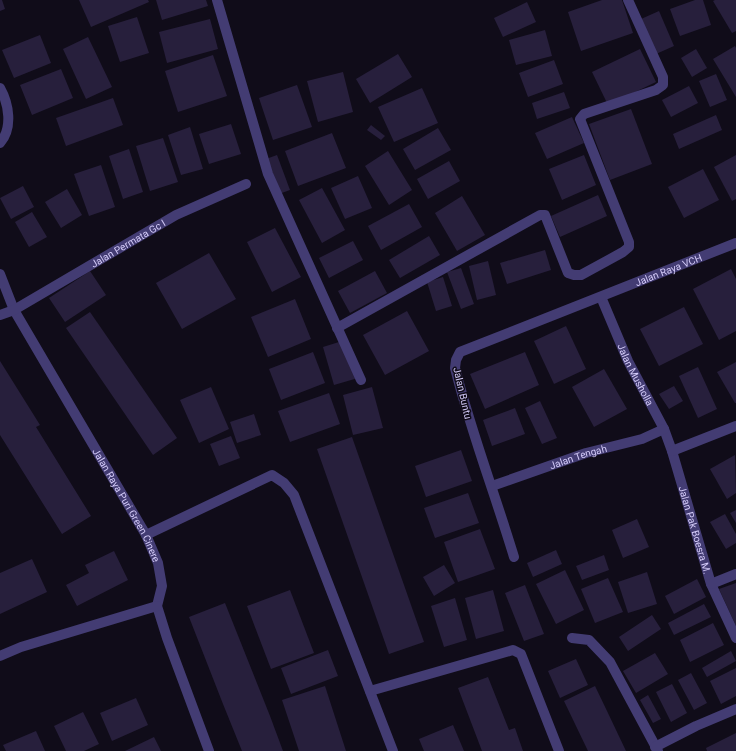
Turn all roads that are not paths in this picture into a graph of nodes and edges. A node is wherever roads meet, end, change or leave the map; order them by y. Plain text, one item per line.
1 (217, 0) edge
2 (628, 0) edge
3 (0, 88) edge
4 (0, 143) edge
5 (246, 184) dead end
6 (736, 243) edge
7 (0, 274) edge
8 (601, 297) junction
9 (14, 310) junction
10 (0, 315) edge
11 (337, 328) junction
12 (361, 380) dead end
13 (736, 426) edge
14 (664, 429) junction
15 (672, 451) junction
16 (492, 486) junction
17 (146, 535) junction
18 (514, 557) dead end
19 (736, 574) edge
20 (712, 584) junction
21 (157, 606) junction
22 (572, 638) dead end
23 (736, 638) edge
24 (0, 656) edge
25 (370, 692) junction
26 (736, 709) edge
27 (656, 749) edge
28 (209, 751) edge
29 (393, 751) edge
30 (559, 751) edge

1 - 11 street
2 - 11 street
3 - 4 street
5 - 9 street, Jalan Permata Gc I
6 - 8 street, Jalan Raya VCH
7 - 9 street, Jalan Raya Puri Green Cinere
8 - 14 street, Jalan Musholla
8 - 16 street, Jalan Buntu
9 - 10 street, Jalan Permata Gc I
9 - 17 street, Jalan Raya Puri Green Cinere
11 - 12 street
13 - 15 street
14 - 15 street, Jalan Musholla
14 - 16 street, Jalan Tengah
15 - 20 street, Jalan Pak Boesra M.
16 - 18 street, Jalan Buntu
17 - 21 street, Jalan Raya Puri Green Cinere
17 - 25 street
19 - 20 street, Jalan Pak Boesra M.
20 - 23 street
21 - 24 street
21 - 28 street
22 - 27 street
25 - 29 street
25 - 30 street
26 - 27 street

